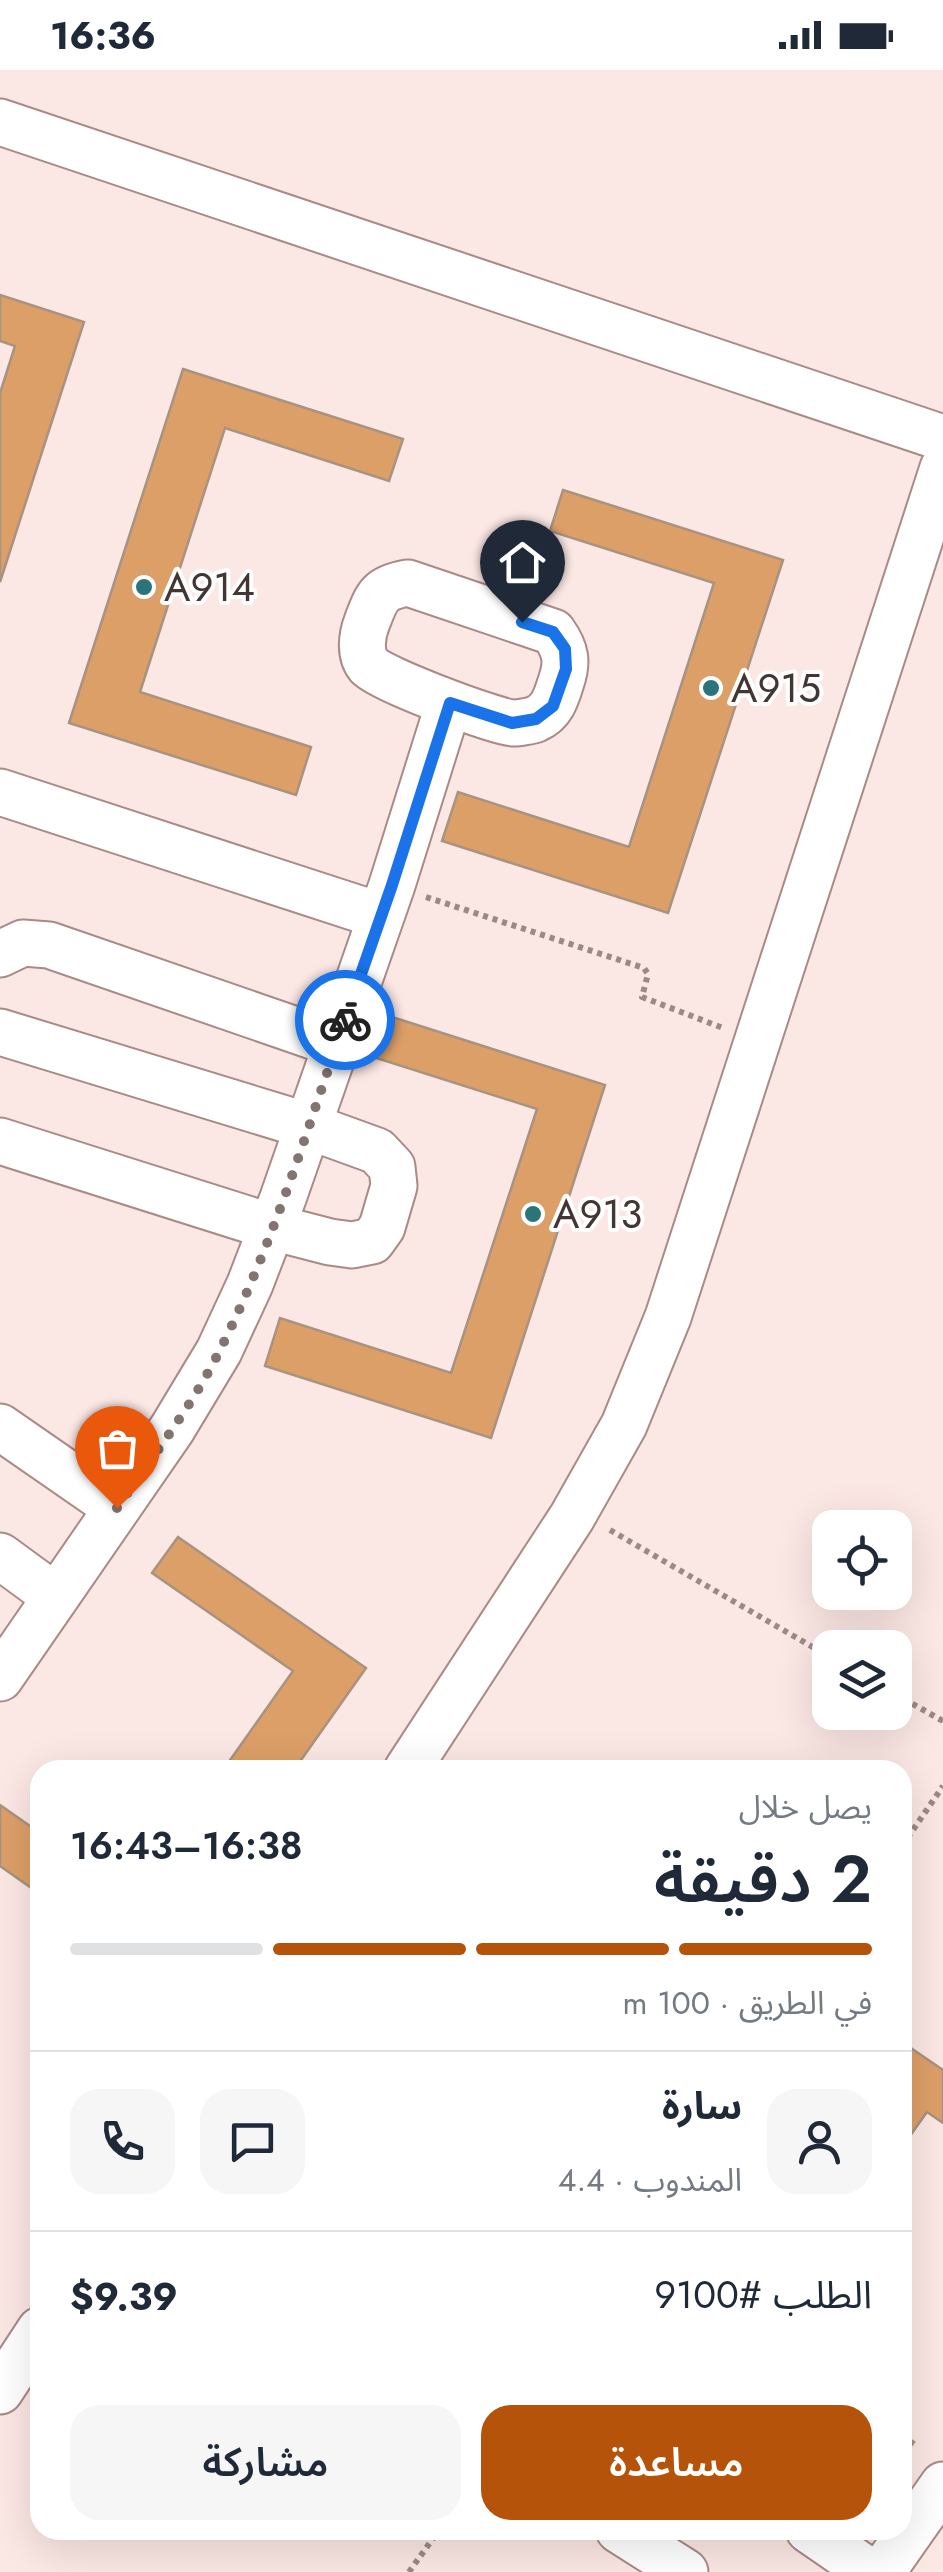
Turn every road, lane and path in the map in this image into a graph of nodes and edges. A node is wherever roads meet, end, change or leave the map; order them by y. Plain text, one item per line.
1 (0, 122) edge
2 (943, 438) edge
3 (943, 468) edge
4 (450, 703) dead end
5 (0, 792) edge
6 (387, 901) junction
7 (0, 954) edge
8 (0, 1032) edge
9 (756, 1042) junction
10 (336, 1044) junction
11 (308, 1126) junction
12 (0, 1141) edge
13 (272, 1227) junction
14 (0, 1427) edge
15 (117, 1508) junction
16 (576, 1510) junction
17 (0, 1556) edge
18 (56, 1597) junction
19 (812, 1646) edge
20 (0, 1678) edge
21 (912, 1704) edge
22 (943, 1722) edge
23 (413, 1760) edge
24 (943, 1786) edge
25 (912, 1831) edge
26 (30, 2345) edge
27 (0, 2391) edge
28 (943, 2485) edge
29 (912, 2529) edge
30 (431, 2540) edge
31 (634, 2540) edge
32 (824, 2540) edge
33 (904, 2540) edge
34 (409, 2572) edge
35 (684, 2572) edge
36 (870, 2572) edge
37 (882, 2572) edge

1 - 2 street
3 - 9 street
4 - 6 street
5 - 6 street
6 - 9 path
6 - 10 street
7 - 10 street
8 - 11 street
9 - 16 street
10 - 11 street
11 - 13 street
11 - 13 street
12 - 13 street
13 - 15 street
14 - 15 street
15 - 18 street
16 - 19 path
16 - 23 street
17 - 18 street
18 - 20 street
21 - 22 path
24 - 25 path
26 - 27 street
28 - 29 street
30 - 34 path
31 - 35 street
32 - 36 street
33 - 37 street

